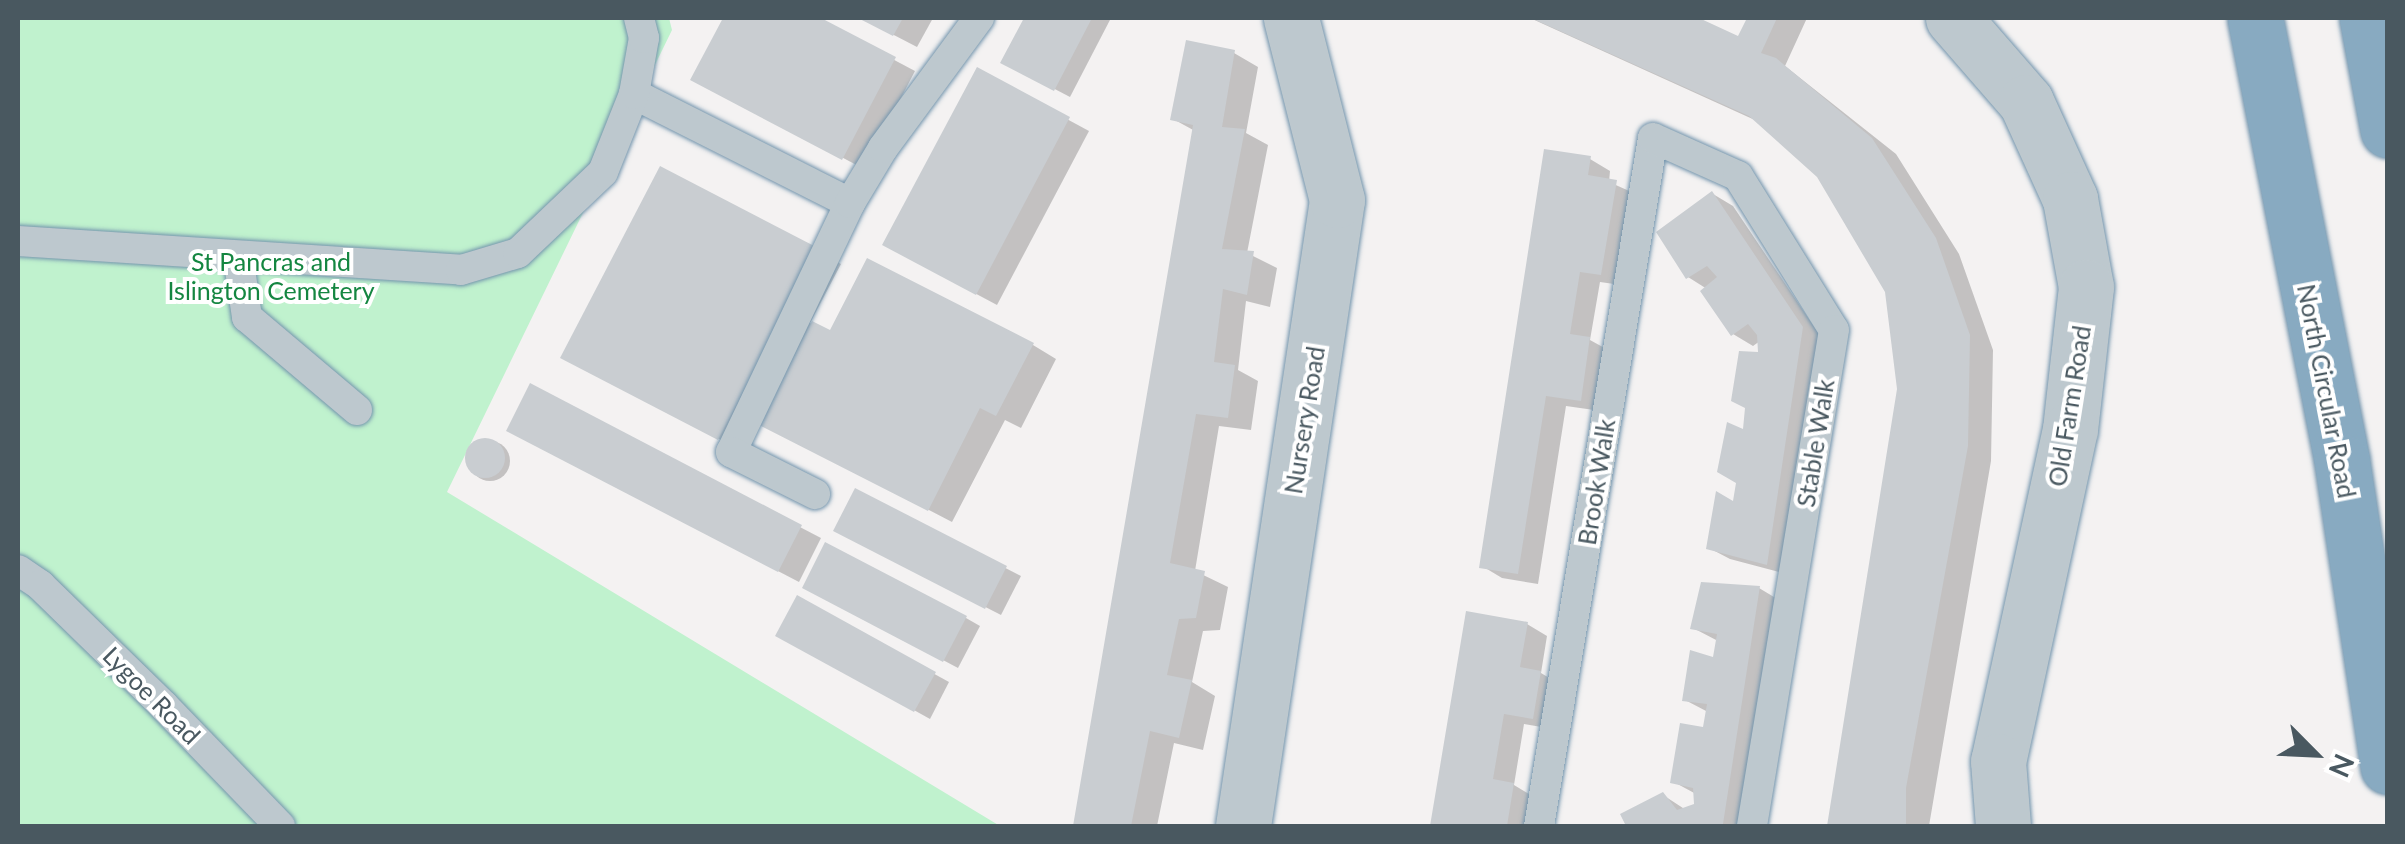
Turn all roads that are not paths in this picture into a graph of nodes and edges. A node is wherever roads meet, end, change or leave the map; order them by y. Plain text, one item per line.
1 (639, 18) edge
2 (978, 18) edge
3 (1291, 18) edge
4 (1953, 18) edge
5 (2256, 18) edge
6 (2366, 18) edge
7 (634, 94) junction
8 (2388, 130) edge
9 (1653, 138) joint
10 (850, 204) junction
11 (18, 240) edge
12 (238, 256) junction
13 (357, 410) dead end
14 (815, 494) dead end
15 (18, 570) edge
16 (2388, 767) edge
17 (280, 826) edge
18 (1243, 826) edge
19 (1539, 826) edge
20 (1752, 826) edge
21 (2003, 826) edge

1 - 7 lane
2 - 10 lane
3 - 18 street, Nursery Road
4 - 21 street, Old Farm Road
5 - 16 highway, North Circular Road
6 - 8 highway
7 - 10 lane
7 - 12 lane
9 - 19 lane, Brook Walk
9 - 20 lane, Stable Walk
10 - 14 lane
11 - 12 lane
12 - 13 lane
15 - 17 lane, Lygoe Road

